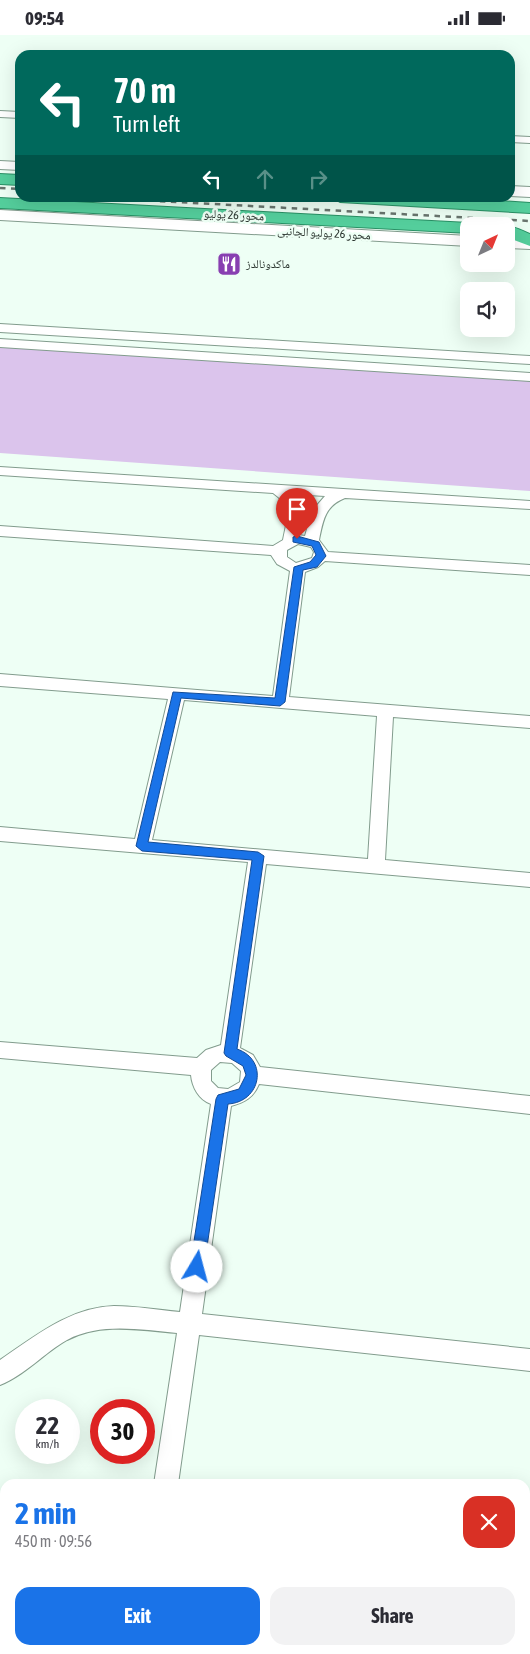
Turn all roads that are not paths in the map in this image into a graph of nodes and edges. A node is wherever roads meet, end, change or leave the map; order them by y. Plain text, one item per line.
1 (0, 106) edge
2 (15, 107) edge
3 (0, 114) edge
4 (15, 115) edge
5 (515, 132) edge
6 (530, 133) edge
7 (515, 140) edge
8 (530, 141) edge
9 (0, 165) edge
10 (15, 166) edge
11 (0, 179) edge
12 (15, 180) edge
13 (515, 191) edge
14 (530, 192) edge
15 (426, 202) edge
16 (0, 203) edge
17 (530, 208) edge
18 (0, 215) edge
19 (460, 228) edge
20 (515, 231) edge
21 (530, 232) edge
22 (515, 234) edge
23 (530, 240) edge
24 (460, 241) edge
25 (515, 244) edge
26 (530, 245) edge
27 (0, 328) edge
28 (0, 343) edge
29 (530, 361) edge
30 (530, 377) edge
31 (0, 471) edge
32 (275, 488) junction
33 (345, 493) junction
34 (530, 505) edge
35 (296, 511) junction
36 (317, 513) junction
37 (0, 531) edge
38 (290, 541) junction
39 (311, 542) junction
40 (278, 551) junction
41 (321, 556) junction
42 (298, 567) junction
43 (530, 570) edge
44 (0, 680) edge
45 (177, 694) junction
46 (280, 702) junction
47 (385, 711) junction
48 (530, 722) edge
49 (0, 834) edge
50 (142, 846) junction
51 (258, 856) junction
52 (376, 867) junction
53 (530, 880) edge
54 (0, 1050) edge
55 (230, 1053) junction
56 (201, 1067) junction
57 (253, 1075) junction
58 (222, 1099) junction
59 (530, 1105) edge
60 (188, 1323) junction
61 (530, 1360) edge
62 (0, 1375) edge
63 (167, 1479) edge

1 - 2 street
3 - 4 street
5 - 6 street
7 - 8 street
9 - 10 main road
11 - 12 highway
13 - 14 main road
15 - 17 highway
16 - 19 highway, محور 26 يوليو
18 - 24 main road, محور 26 يوليو الجانبى
20 - 21 highway
22 - 23 highway
25 - 26 main road
27 - 29 street
28 - 30 street
31 - 32 street
32 - 33 street
32 - 35 street
33 - 34 street
33 - 36 street
35 - 36 street
35 - 38 street
36 - 39 street
37 - 40 street
38 - 39 street
38 - 40 street
39 - 41 street
40 - 42 street
41 - 42 street
41 - 43 street
42 - 46 street
44 - 45 street
45 - 46 street
45 - 50 street
46 - 47 street
47 - 48 street
47 - 52 street
49 - 50 street
50 - 51 street
51 - 52 street
51 - 55 street
52 - 53 street
54 - 56 street
55 - 56 street
55 - 57 street
56 - 58 street
57 - 58 street
57 - 59 street
58 - 60 street
60 - 61 street
60 - 62 street
60 - 63 street

